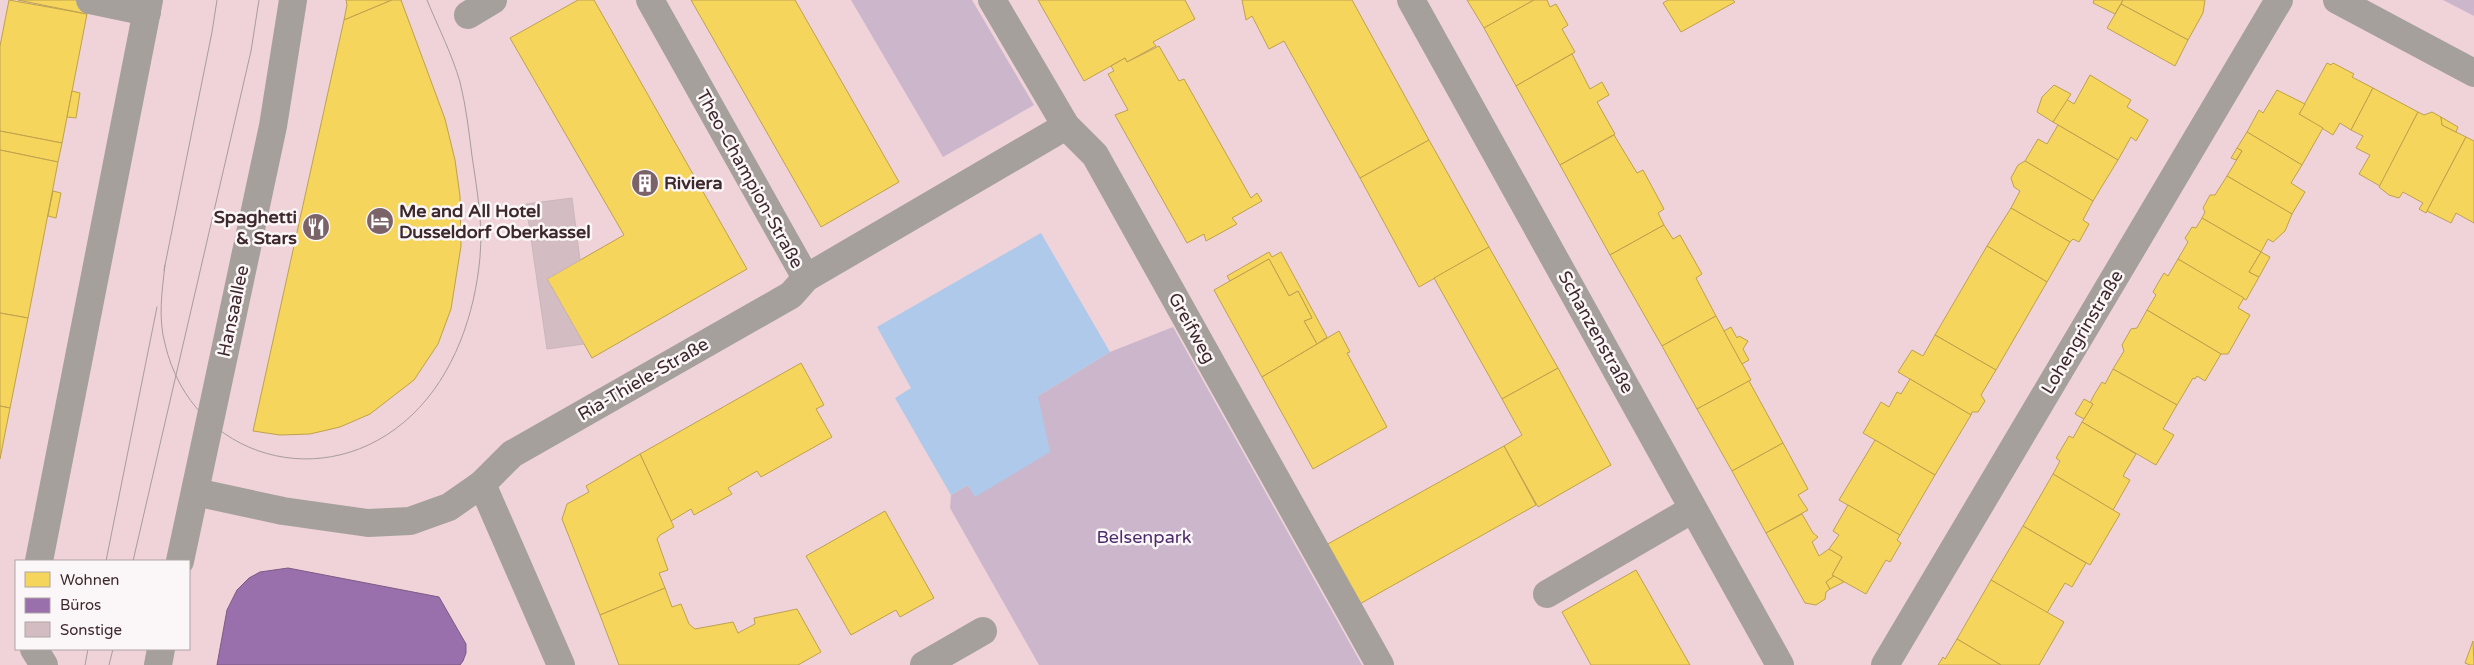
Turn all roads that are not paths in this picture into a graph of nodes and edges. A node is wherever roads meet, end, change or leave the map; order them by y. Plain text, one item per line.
1 (90, 0) edge
2 (292, 0) edge
3 (493, 0) edge
4 (650, 0) edge
5 (992, 0) edge
6 (1411, 0) edge
7 (2279, 0) edge
8 (2337, 0) edge
9 (148, 6) edge
10 (468, 15) dead end
11 (2474, 73) edge
12 (1066, 126) junction
13 (806, 278) junction
14 (482, 484) junction
15 (195, 492) junction
16 (1693, 509) junction
17 (39, 560) edge
18 (180, 560) edge
19 (1547, 594) dead end
20 (983, 631) dead end
21 (22, 650) edge
22 (35, 650) edge
23 (161, 650) edge
24 (19, 665) edge
25 (44, 665) edge
26 (158, 665) edge
27 (562, 665) edge
28 (924, 665) edge
29 (1380, 665) edge
30 (1780, 665) edge
31 (1885, 665) edge

1 - 9 street
2 - 15 street, Hansaallee
3 - 10 street
4 - 13 street, Theo-Champion-Straße
5 - 12 street, Greifweg
6 - 16 street, Schanzenstraße
7 - 31 street, Lohengrinstraße
8 - 11 street
9 - 17 street
12 - 13 street, Theo-Champion-Straße
12 - 29 street, Greifweg
13 - 14 street, Ria-Thiele-Straße
14 - 15 street, Ria-Thiele-Straße
14 - 27 street
15 - 18 street, Hansaallee
16 - 19 street
16 - 30 street, Schanzenstraße
20 - 28 street
21 - 24 street
22 - 25 street
23 - 26 street

